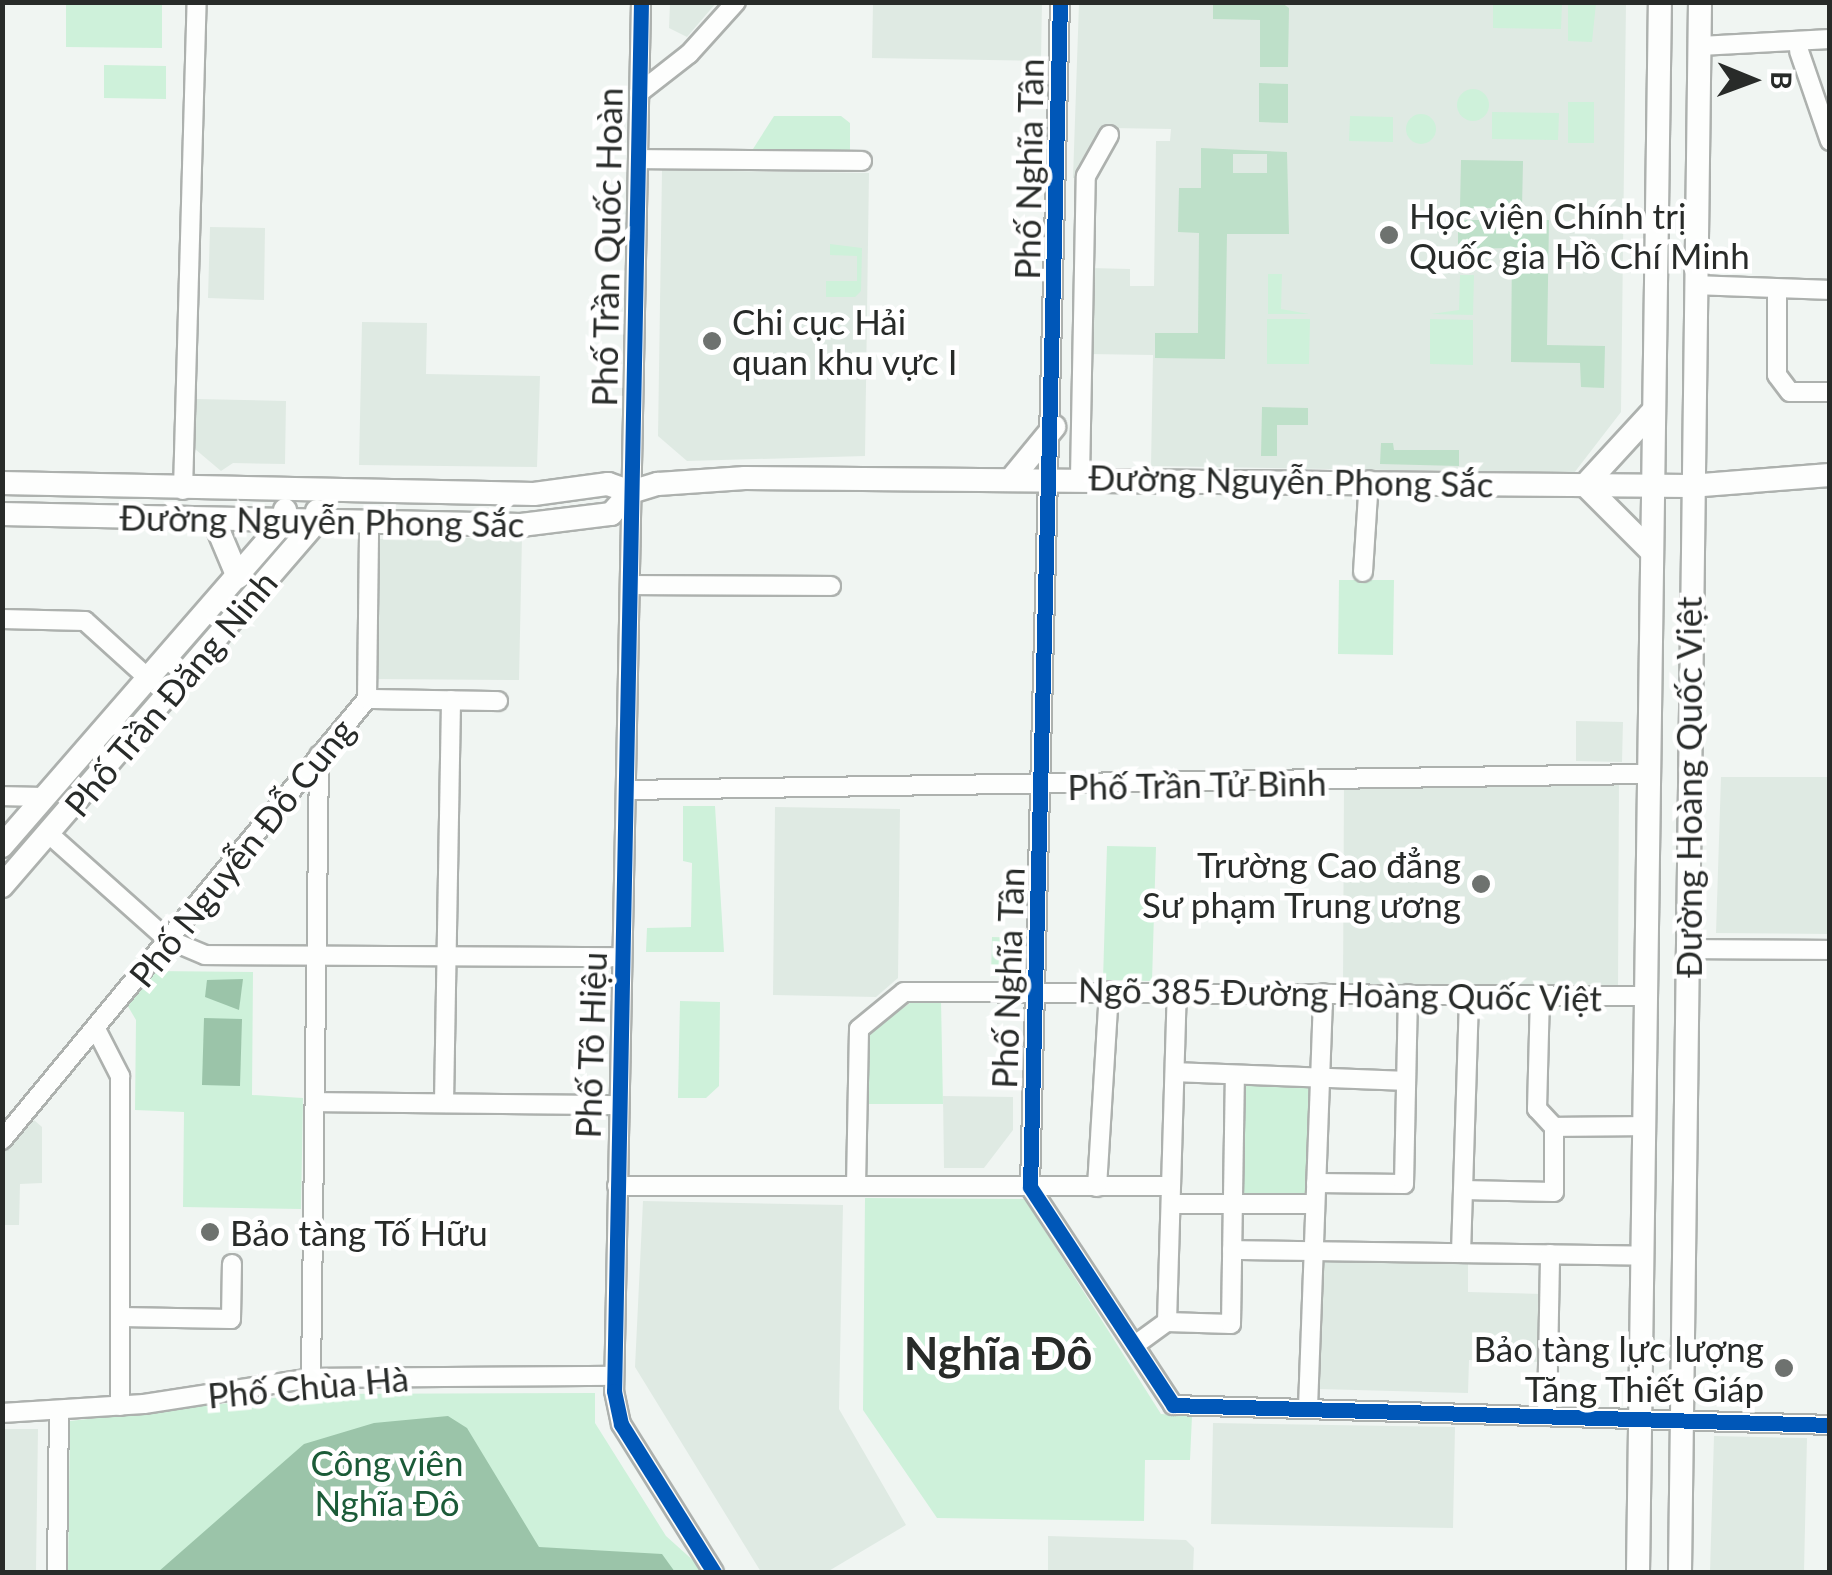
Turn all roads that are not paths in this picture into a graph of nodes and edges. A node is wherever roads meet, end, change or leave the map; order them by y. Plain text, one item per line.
1 (197, 2) edge
2 (641, 2) edge
3 (736, 2) edge
4 (1060, 2) edge
5 (1660, 2) edge
6 (1700, 2) edge
7 (1830, 38) edge
8 (1700, 46) junction
9 (1798, 51) dead end
10 (639, 93) junction
11 (1109, 135) dead end
12 (1830, 141) edge
13 (638, 159) junction
14 (862, 162) dead end
15 (1695, 285) junction
16 (1777, 290) junction
17 (1830, 290) edge
18 (1830, 392) edge
19 (1653, 411) junction
20 (1054, 427) junction
21 (1830, 475) edge
22 (1053, 476) junction
23 (1013, 477) junction
24 (1080, 477) junction
25 (1368, 480) junction
26 (2, 483) edge
27 (1585, 485) junction
28 (1652, 485) junction
29 (1690, 486) junction
30 (182, 490) junction
31 (286, 492) junction
32 (318, 492) junction
33 (631, 492) junction
34 (544, 494) junction
35 (2, 514) edge
36 (214, 520) junction
37 (285, 520) junction
38 (317, 520) junction
39 (370, 522) junction
40 (545, 524) junction
41 (1651, 551) junction
42 (1363, 572) dead end
43 (238, 577) junction
44 (630, 585) junction
45 (831, 586) dead end
46 (2, 619) edge
47 (150, 680) junction
48 (367, 698) junction
49 (451, 700) junction
50 (498, 701) dead end
51 (95, 744) junction
52 (320, 755) junction
53 (114, 759) junction
54 (1648, 774) junction
55 (1044, 788) junction
56 (626, 790) junction
57 (2, 796) edge
58 (46, 797) junction
59 (49, 834) junction
60 (2, 846) edge
61 (2, 886) edge
62 (167, 940) junction
63 (1686, 949) junction
64 (1830, 950) edge
65 (316, 956) junction
66 (447, 956) junction
67 (622, 957) junction
68 (1035, 990) junction
69 (1109, 991) junction
70 (1177, 992) junction
71 (1322, 993) junction
72 (1408, 994) junction
73 (1469, 995) junction
74 (1540, 995) junction
75 (1645, 996) junction
76 (97, 1031) junction
77 (1174, 1072) junction
78 (1236, 1075) junction
79 (1320, 1079) junction
80 (1406, 1081) junction
81 (314, 1102) junction
82 (444, 1103) junction
83 (617, 1105) junction
84 (1644, 1126) junction
85 (1554, 1127) junction
86 (2, 1140) edge
87 (1316, 1183) junction
88 (617, 1186) junction
89 (856, 1186) junction
90 (1030, 1186) junction
91 (1097, 1187) junction
92 (1463, 1190) junction
93 (1171, 1195) junction
94 (1233, 1204) junction
95 (1316, 1204) junction
96 (1232, 1250) junction
97 (1314, 1251) junction
98 (1461, 1254) junction
99 (1550, 1254) junction
100 (1642, 1256) junction
101 (232, 1264) dead end
102 (120, 1317) junction
103 (1167, 1322) junction
104 (1135, 1345) junction
105 (614, 1376) junction
106 (311, 1378) junction
107 (120, 1406) junction
108 (1308, 1408) junction
109 (59, 1412) junction
110 (2, 1413) edge
111 (1548, 1416) junction
112 (1640, 1419) junction
113 (1681, 1420) junction
114 (1830, 1425) edge
115 (56, 1572) edge
116 (714, 1572) edge
117 (1638, 1572) edge
118 (1680, 1572) edge

1 - 30 street
2 - 10 street, Phố Trần Quốc Hoàn
3 - 10 street
4 - 20 street, Phố Nghĩa Tân
5 - 19 main road, Đường Hoàng Quốc Việt
6 - 8 main road, Đường Hoàng Quốc Việt
7 - 8 street
8 - 15 main road, Đường Hoàng Quốc Việt
9 - 12 street
10 - 13 street, Phố Trần Quốc Hoàn
11 - 24 street
13 - 14 street
13 - 33 street, Phố Trần Quốc Hoàn
15 - 16 street
15 - 29 main road, Đường Hoàng Quốc Việt
16 - 17 street
16 - 18 street
19 - 27 main road
19 - 28 main road, Đường Hoàng Quốc Việt
20 - 22 street, Phố Nghĩa Tân
20 - 23 main road
21 - 29 main road, Đường Nguyễn Phong Sắc
22 - 23 main road, Đường Nguyễn Phong Sắc
22 - 24 main road, Đường Nguyễn Phong Sắc
22 - 55 street, Phố Nghĩa Tân
23 - 33 main road, Đường Nguyễn Phong Sắc
24 - 25 main road, Đường Nguyễn Phong Sắc
25 - 27 main road, Đường Nguyễn Phong Sắc
25 - 42 street
26 - 30 main road, Đường Nguyễn Phong Sắc
27 - 28 main road, Đường Nguyễn Phong Sắc
27 - 41 main road
28 - 29 main road, Đường Nguyễn Phong Sắc
28 - 41 main road, Đường Hoàng Quốc Việt
29 - 63 main road, Đường Hoàng Quốc Việt
30 - 31 main road, Đường Nguyễn Phong Sắc
31 - 32 main road, Đường Nguyễn Phong Sắc
31 - 37 main road, Phố Trần Đăng Ninh
32 - 34 main road, Đường Nguyễn Phong Sắc
32 - 38 main road
33 - 34 main road, Đường Nguyễn Phong Sắc
33 - 40 main road, Đường Nguyễn Phong Sắc
33 - 44 street, Phố Tô Hiệu
34 - 40 main road
35 - 36 main road, Đường Nguyễn Phong Sắc
36 - 37 main road, Đường Nguyễn Phong Sắc
36 - 43 main road
37 - 38 main road, Đường Nguyễn Phong Sắc
37 - 43 main road, Phố Trần Đăng Ninh
38 - 39 main road, Đường Nguyễn Phong Sắc
38 - 53 main road, Phố Trần Đăng Ninh
39 - 40 main road, Đường Nguyễn Phong Sắc
39 - 48 street, Phố Nguyễn Đỗ Cung
41 - 54 main road, Đường Hoàng Quốc Việt
43 - 47 main road, Phố Trần Đăng Ninh
44 - 45 street
44 - 56 street, Phố Tô Hiệu
46 - 47 street
47 - 51 main road, Phố Trần Đăng Ninh
48 - 49 street
48 - 52 street, Phố Nguyễn Đỗ Cung
49 - 50 street
49 - 66 street
51 - 53 street
51 - 58 main road, Phố Trần Đăng Ninh
52 - 62 street, Phố Nguyễn Đỗ Cung
52 - 65 street
53 - 59 main road, Phố Trần Đăng Ninh
54 - 55 street, Phố Trần Tử Bình
54 - 75 main road, Đường Hoàng Quốc Việt
55 - 56 street, Phố Trần Tử Bình
55 - 68 street, Phố Nghĩa Tân
56 - 67 street, Phố Tô Hiệu
57 - 58 street
58 - 60 main road, Phố Trần Đăng Ninh
59 - 61 main road, Phố Trần Đăng Ninh
59 - 62 street
62 - 65 street
62 - 76 street, Phố Nguyễn Đỗ Cung
63 - 64 street
63 - 113 main road, Đường Hoàng Quốc Việt
65 - 66 street
65 - 81 street
66 - 67 street
66 - 82 street
67 - 83 street, Phố Tô Hiệu
68 - 69 street, Ngõ 385 Đường Hoàng Quốc Việt
68 - 89 street, Ngõ 385 Đường Hoàng Quốc Việt
68 - 90 street, Phố Nghĩa Tân
69 - 70 street, Ngõ 385 Đường Hoàng Quốc Việt
69 - 91 street
70 - 71 street, Ngõ 385 Đường Hoàng Quốc Việt
70 - 77 street
71 - 72 street, Ngõ 385 Đường Hoàng Quốc Việt
71 - 79 street
72 - 73 street, Ngõ 385 Đường Hoàng Quốc Việt
72 - 80 street
73 - 74 street, Ngõ 385 Đường Hoàng Quốc Việt
73 - 92 street
74 - 75 street, Ngõ 385 Đường Hoàng Quốc Việt
74 - 85 street
75 - 84 main road, Đường Hoàng Quốc Việt
76 - 86 street, Phố Nguyễn Đỗ Cung
76 - 102 street
77 - 78 street
77 - 93 street
78 - 79 street
78 - 94 street
79 - 80 street
79 - 87 street
80 - 87 street
81 - 82 street
81 - 106 street
82 - 83 street
83 - 88 street, Phố Tô Hiệu
84 - 85 street
84 - 100 main road, Đường Hoàng Quốc Việt
85 - 92 street
87 - 95 street
88 - 89 street
88 - 105 street, Phố Tô Hiệu
89 - 90 street
90 - 91 street
90 - 104 street
91 - 93 street
92 - 98 street
93 - 94 street
93 - 103 street
94 - 95 street
94 - 96 street
95 - 97 street
96 - 97 street
96 - 103 street
97 - 98 street
97 - 108 street
98 - 99 street
99 - 100 street
99 - 111 street
100 - 112 main road, Đường Hoàng Quốc Việt
101 - 102 street
102 - 107 street
103 - 104 street
104 - 108 street
105 - 106 street, Phố Chùa Hà
105 - 116 street, Phố Tô Hiệu
106 - 107 street, Phố Chùa Hà
107 - 109 street, Phố Chùa Hà
108 - 111 street
109 - 110 street, Phố Chùa Hà
109 - 115 street
111 - 112 street
112 - 113 street
112 - 117 main road, Đường Hoàng Quốc Việt
113 - 114 street
113 - 118 main road, Đường Hoàng Quốc Việt

